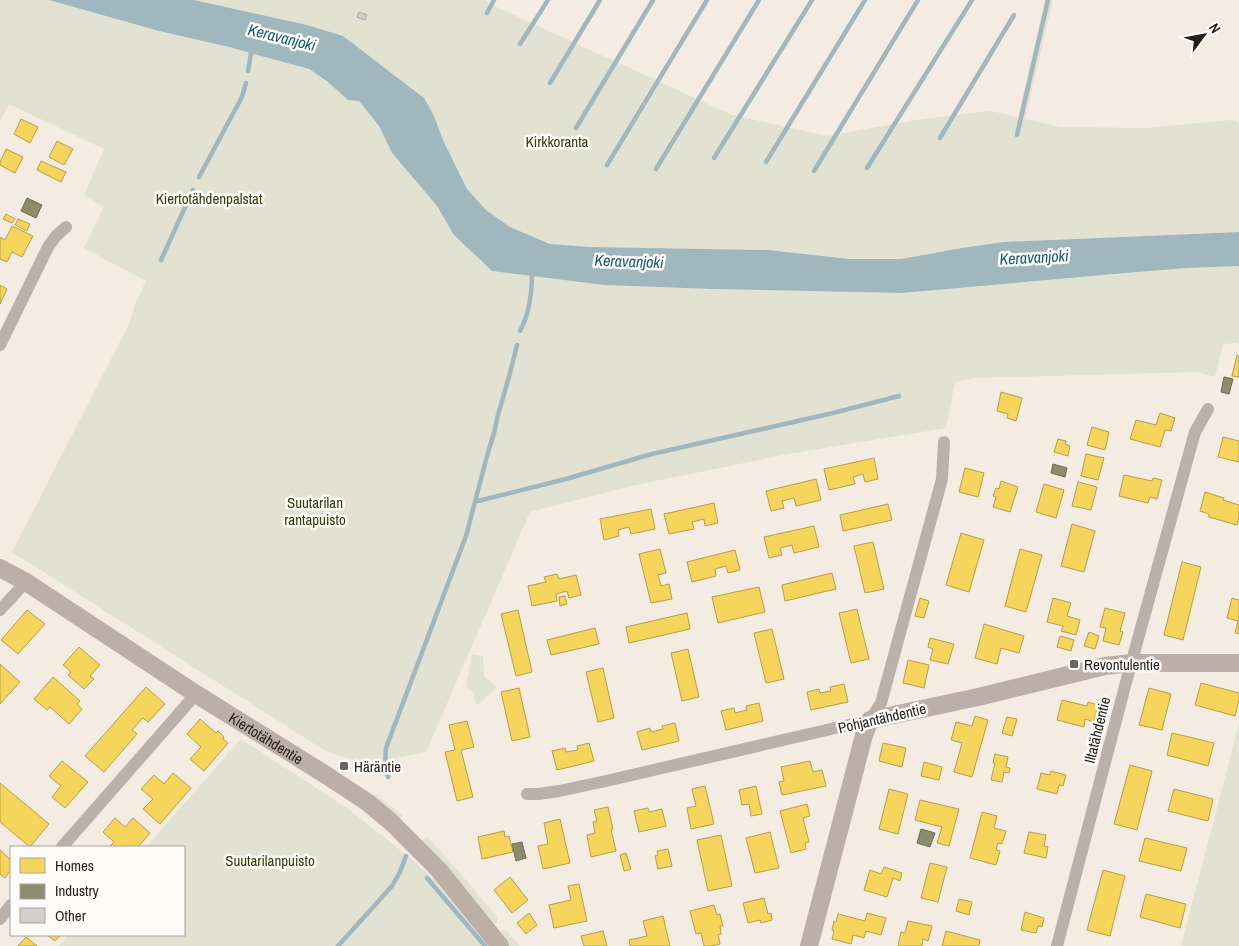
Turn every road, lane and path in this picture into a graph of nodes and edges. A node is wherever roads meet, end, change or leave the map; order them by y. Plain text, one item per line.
1 (66, 227) dead end
2 (0, 345) edge
3 (1208, 409) dead end
4 (944, 442) dead end
5 (0, 568) edge
6 (26, 582) junction
7 (0, 610) edge
8 (1132, 663) junction
9 (1239, 663) edge
10 (196, 694) junction
11 (870, 720) junction
12 (526, 794) dead end
13 (63, 846) edge
14 (10, 906) edge
15 (0, 919) edge
16 (500, 946) edge
17 (809, 946) edge
18 (1057, 946) edge

1 - 2 street
3 - 8 street, Iltatähdentie
4 - 11 street
5 - 6 street, Kiertotähdentie
6 - 7 street
6 - 10 street, Kiertotähdentie
8 - 9 street, Pohjantähdentie
8 - 11 street, Pohjantähdentie
8 - 18 street, Iltatähdentie
10 - 13 street
10 - 16 street, Kiertotähdentie
11 - 12 street, Pohjantähdentie
11 - 17 street
14 - 15 street

